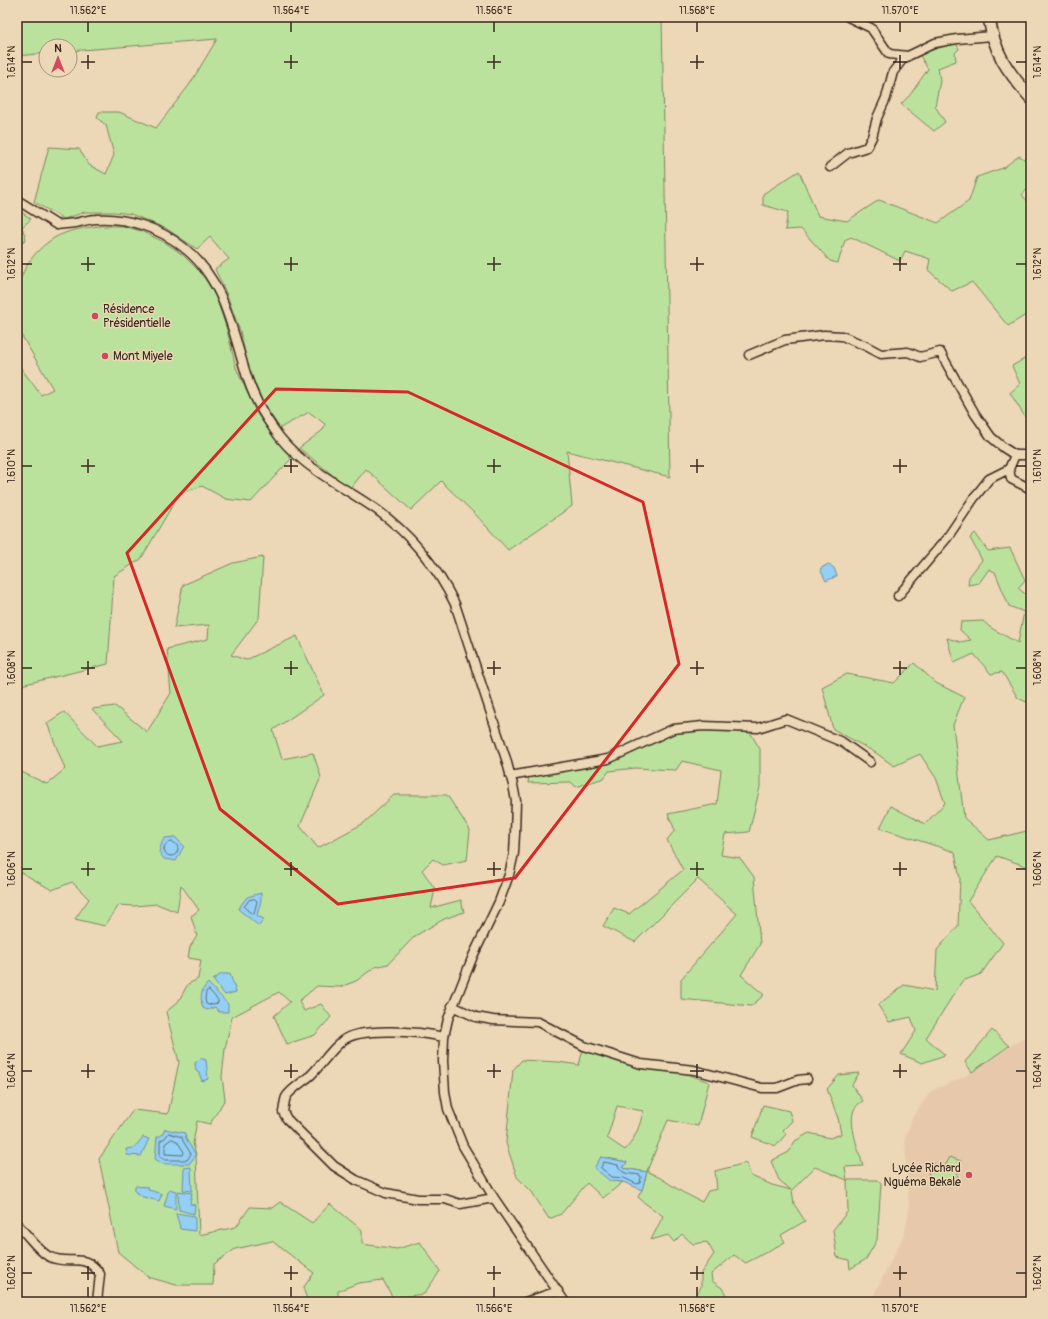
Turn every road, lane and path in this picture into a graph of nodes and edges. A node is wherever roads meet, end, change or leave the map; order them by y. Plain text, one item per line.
1 (848, 17) edge
2 (989, 17) edge
3 (992, 36) junction
4 (908, 56) junction
5 (1020, 85) junction
6 (1031, 88) edge
7 (1031, 98) edge
8 (830, 167) dead end
9 (17, 200) edge
10 (749, 355) dead end
11 (1015, 455) junction
12 (1031, 455) edge
13 (1009, 469) junction
14 (1031, 489) edge
15 (898, 596) dead end
16 (870, 762) dead end
17 (510, 776) junction
18 (452, 1006) junction
19 (444, 1037) junction
20 (807, 1079) dead end
21 (494, 1198) junction
22 (17, 1224) edge
23 (558, 1291) junction
24 (97, 1302) edge
25 (525, 1302) edge
26 (565, 1302) edge

1 - 4 street
2 - 3 main road
3 - 4 street
3 - 5 main road
4 - 8 street
5 - 6 street
5 - 7 main road
9 - 17 street
10 - 11 street
11 - 12 street
11 - 13 street
13 - 14 street
13 - 15 street
16 - 17 street
17 - 18 street
18 - 19 street
18 - 20 street
19 - 21 street
19 - 21 street
21 - 23 street
22 - 24 street
23 - 25 street
23 - 26 street

